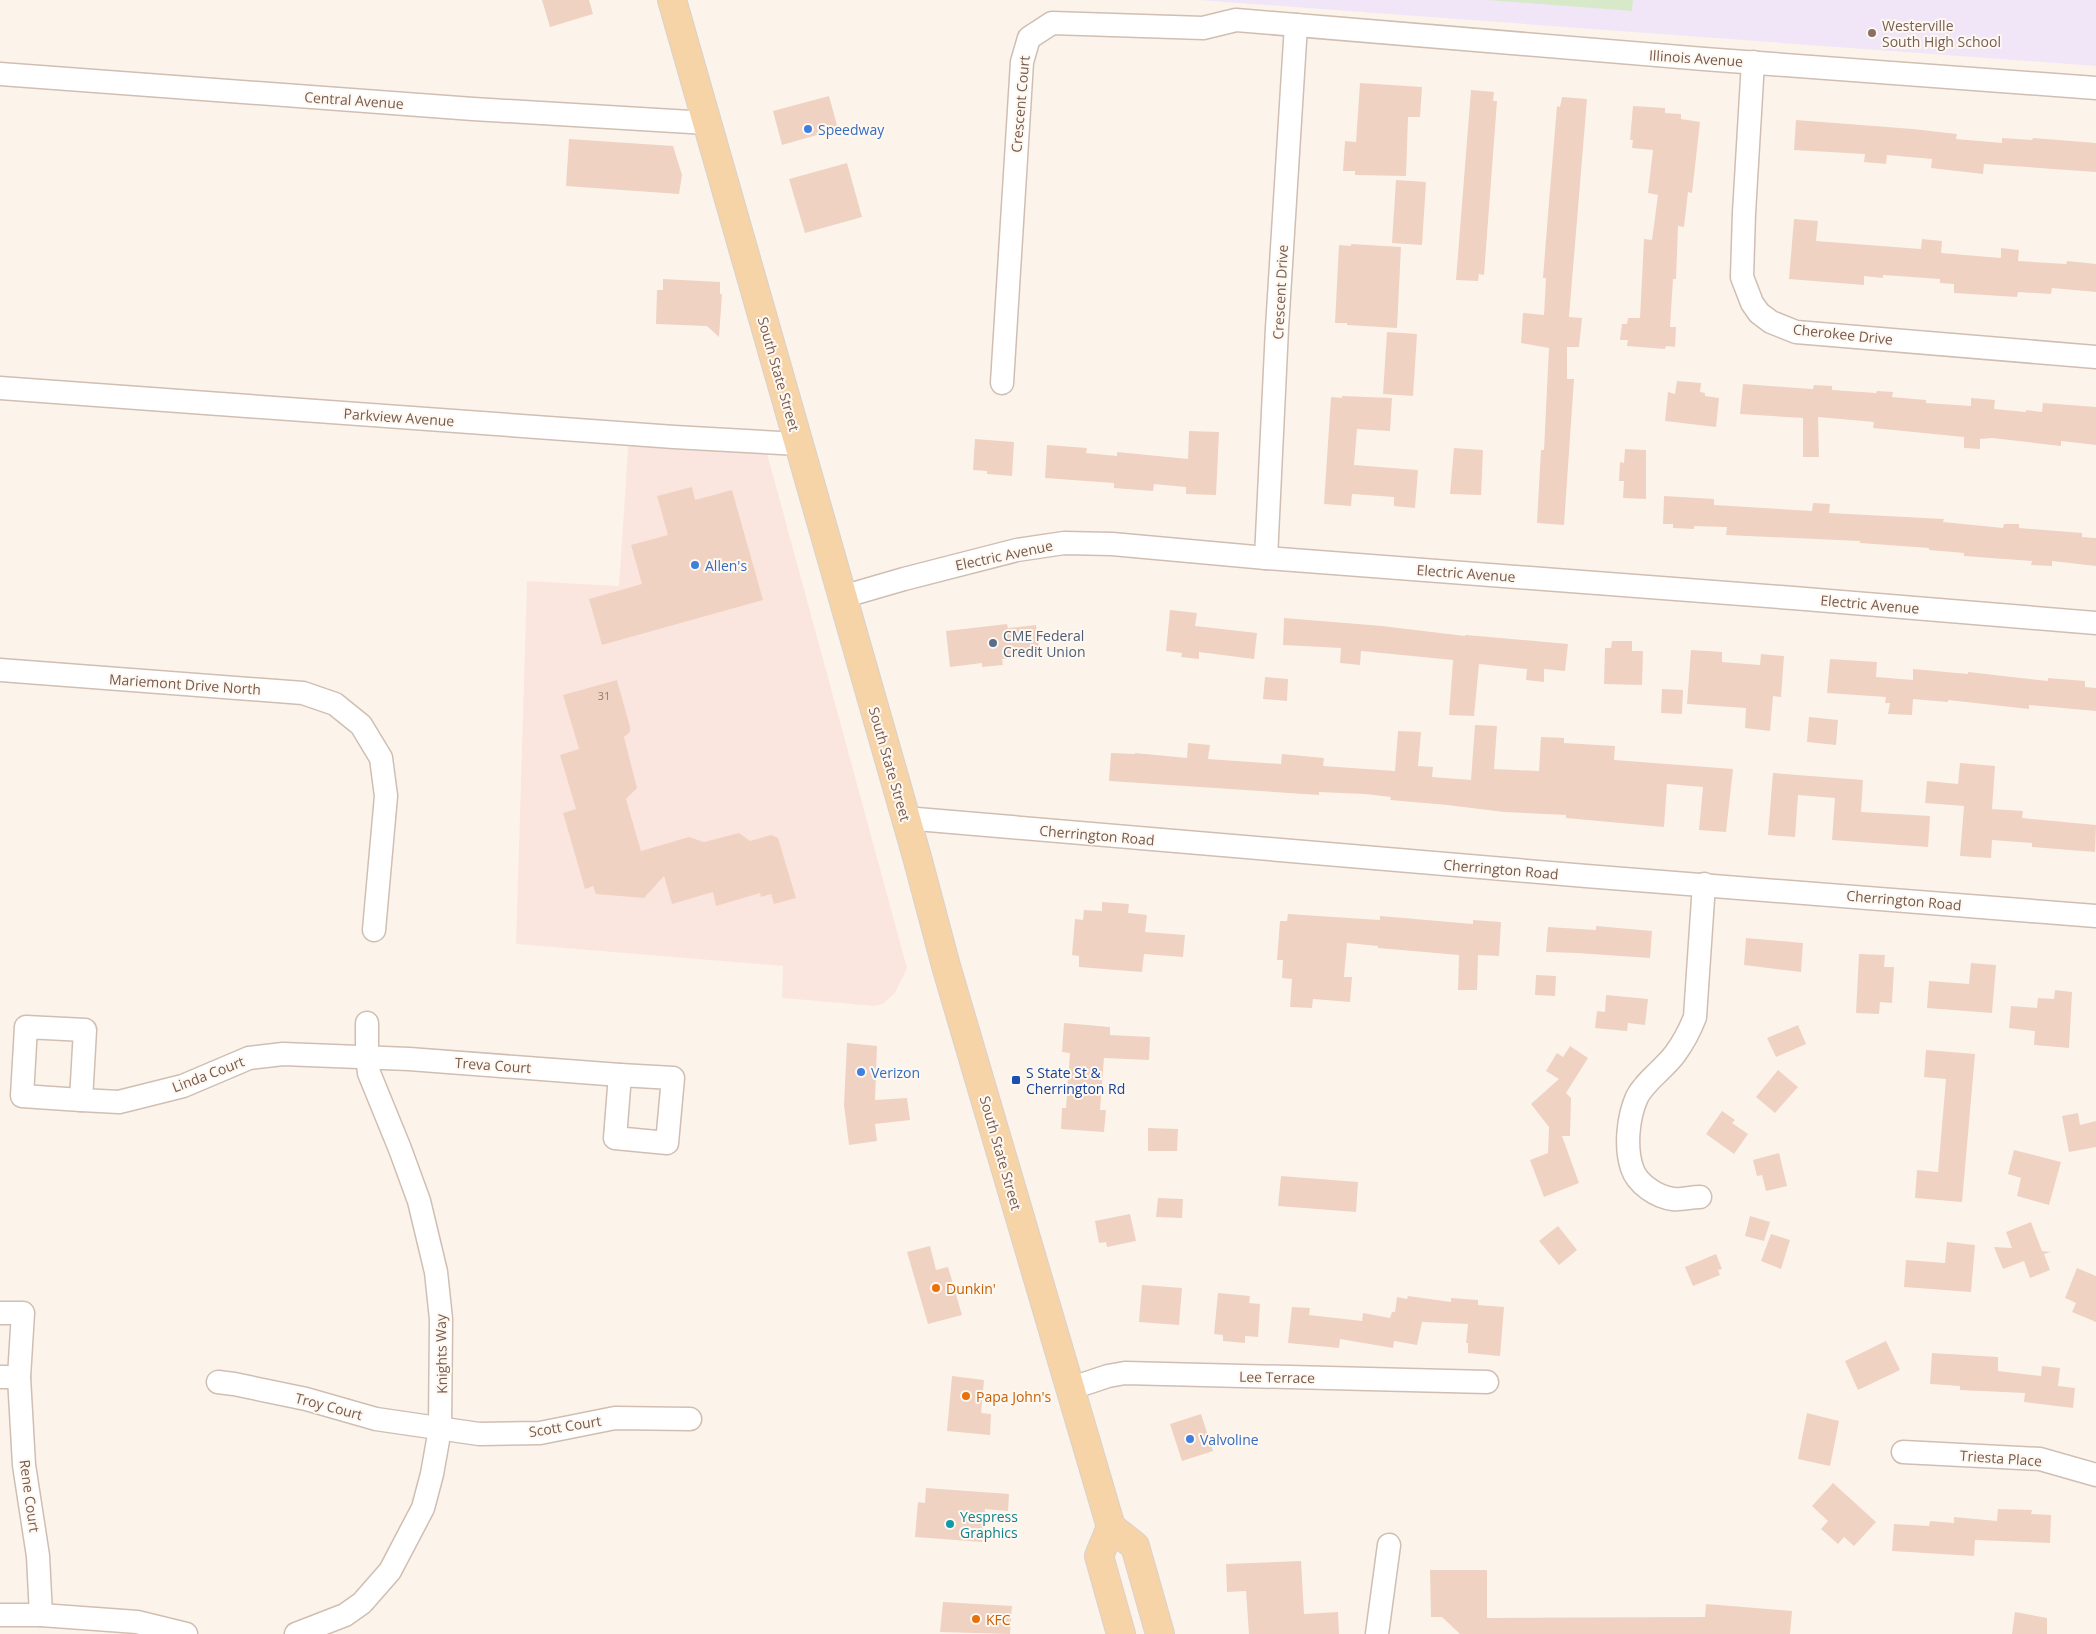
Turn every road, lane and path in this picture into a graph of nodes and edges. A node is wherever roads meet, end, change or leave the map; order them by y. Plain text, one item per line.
1 (672, 0) edge
2 (1296, 26) junction
3 (1753, 62) junction
4 (0, 74) edge
5 (2096, 88) edge
6 (708, 123) junction
7 (2096, 357) edge
8 (1002, 382) dead end
9 (0, 388) edge
10 (799, 444) junction
11 (1266, 558) junction
12 (842, 597) junction
13 (2096, 623) edge
14 (0, 670) edge
15 (906, 818) junction
16 (1704, 884) junction
17 (2096, 916) edge
18 (374, 930) dead end
19 (367, 1023) dead end
20 (366, 1057) junction
21 (620, 1075) dead end
22 (81, 1100) dead end
23 (1700, 1197) dead end
24 (0, 1313) edge
25 (10, 1377) edge
26 (218, 1382) dead end
27 (1487, 1382) dead end
28 (1068, 1389) junction
29 (690, 1420) dead end
30 (440, 1429) junction
31 (1903, 1452) dead end
32 (2096, 1475) edge
33 (1111, 1527) junction
34 (1390, 1545) dead end
35 (1099, 1556) junction
36 (0, 1615) edge
37 (41, 1615) junction
38 (1123, 1628) edge
39 (174, 1633) edge
40 (301, 1633) edge
41 (1154, 1634) edge
42 (1160, 1634) edge
43 (1377, 1634) edge

1 - 6 main road, South State Street
2 - 3 street, Illinois Avenue
2 - 8 street, Crescent Court
2 - 11 street, Crescent Drive
3 - 5 street, Illinois Avenue
3 - 7 street, Cherokee Drive
4 - 6 street, Central Avenue
6 - 10 main road, South State Street
9 - 10 street, Parkview Avenue
10 - 12 main road, South State Street
11 - 12 street, Electric Avenue
11 - 13 street, Electric Avenue
12 - 15 main road, South State Street
14 - 18 street, Mariemont Drive North
15 - 16 street, Cherrington Road
15 - 28 main road, South State Street
16 - 17 street, Cherrington Road
16 - 23 street
19 - 20 street, Knights Way
20 - 21 street, Treva Court
20 - 22 street, Linda Court
20 - 30 street, Knights Way
24 - 25 street, Rene Court
25 - 37 street, Rene Court
26 - 30 street, Troy Court
27 - 28 street, Lee Terrace
28 - 33 main road, South State Street
29 - 30 street, Scott Court
30 - 40 street, Knights Way
31 - 32 street, Triesta Place
33 - 35 main road
33 - 42 main road
34 - 43 street
35 - 38 main road
35 - 41 main road
36 - 37 street
37 - 39 street

